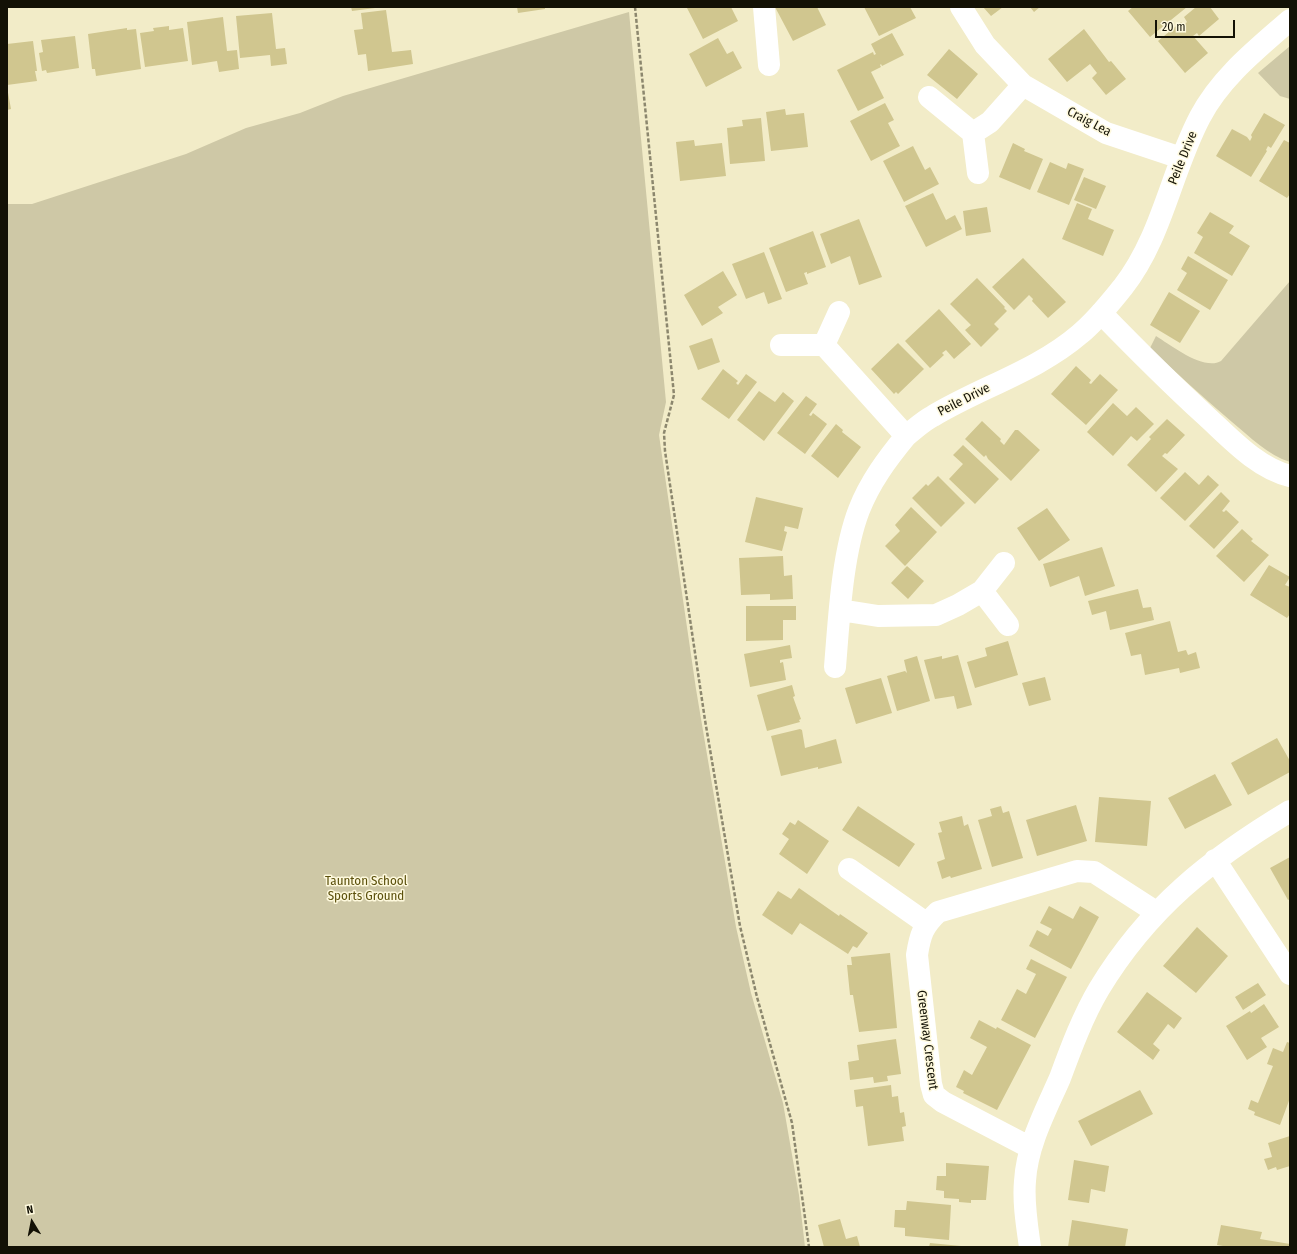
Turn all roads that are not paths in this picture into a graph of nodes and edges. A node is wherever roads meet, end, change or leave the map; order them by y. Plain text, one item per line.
1 (764, 7) edge
2 (961, 7) edge
3 (1290, 20) edge
4 (769, 65) dead end
5 (1024, 85) junction
6 (929, 97) dead end
7 (973, 133) junction
8 (1181, 158) junction
9 (978, 173) dead end
10 (839, 312) dead end
11 (1101, 313) junction
12 (781, 345) dead end
13 (824, 345) junction
14 (906, 436) junction
15 (1290, 476) edge
16 (1004, 563) dead end
17 (982, 591) junction
18 (840, 610) junction
19 (1008, 625) dead end
20 (835, 667) dead end
21 (1290, 811) edge
22 (1215, 860) junction
23 (849, 868) dead end
24 (1156, 912) junction
25 (926, 923) junction
26 (1290, 974) edge
27 (1031, 1148) junction
28 (1030, 1247) edge

1 - 4 street
2 - 5 street, Craig Lea
3 - 8 street, Peile Drive
5 - 7 street
5 - 8 street, Craig Lea
6 - 7 street
7 - 9 street
8 - 11 street, Peile Drive
10 - 13 street
11 - 14 street, Peile Drive
11 - 15 street
12 - 13 street
13 - 14 street
14 - 18 street, Peile Drive
16 - 17 street
17 - 18 street
17 - 19 street
18 - 20 street, Peile Drive
21 - 22 street
22 - 24 street
22 - 26 street
23 - 25 street
24 - 25 street
24 - 27 street
25 - 27 street, Greenway Crescent
27 - 28 street

